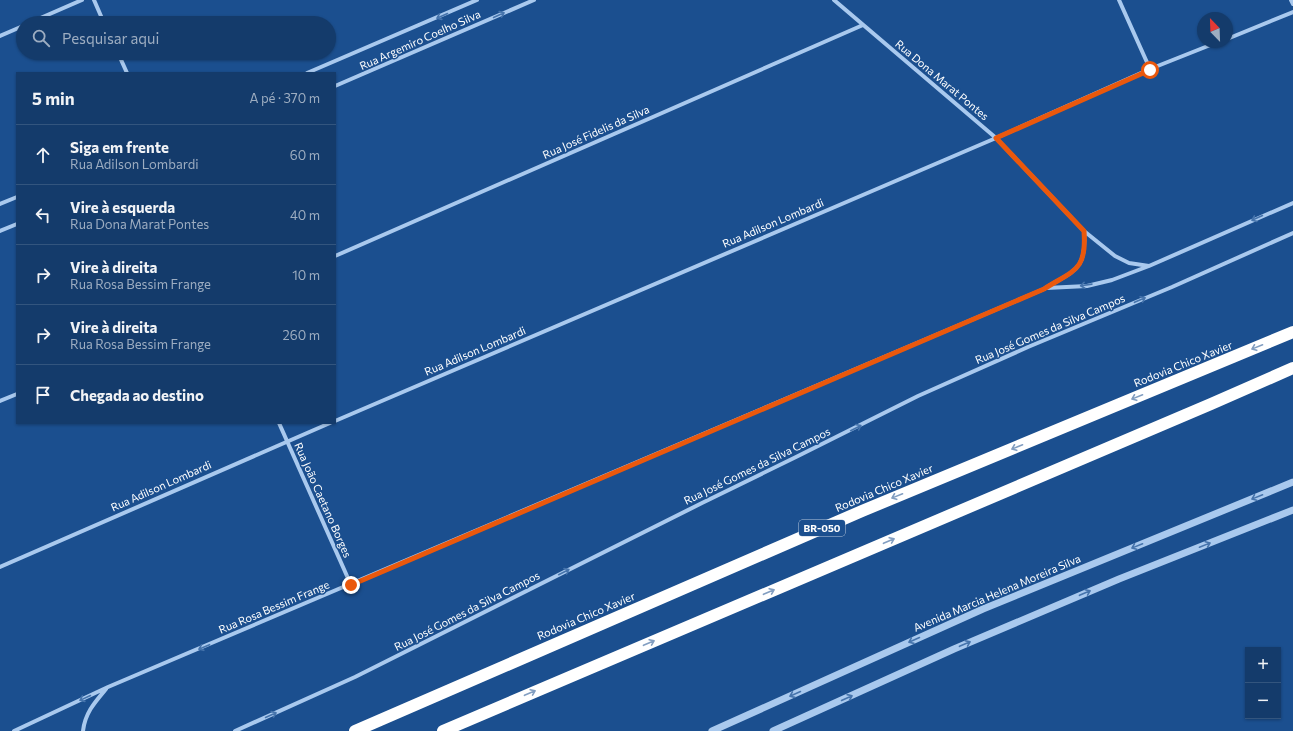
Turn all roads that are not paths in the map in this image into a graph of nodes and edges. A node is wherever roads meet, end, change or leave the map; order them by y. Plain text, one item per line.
1 (82, 0) edge
2 (94, 0) edge
3 (477, 0) edge
4 (534, 0) edge
5 (834, 0) edge
6 (1119, 0) edge
7 (1291, 0) edge
8 (1293, 4) edge
9 (1293, 12) edge
10 (45, 16) edge
11 (101, 16) edge
12 (863, 25) junction
13 (16, 29) edge
14 (0, 36) edge
15 (1233, 36) edge
16 (1203, 48) edge
17 (121, 60) edge
18 (1150, 70) junction
19 (127, 72) edge
20 (309, 72) edge
21 (336, 86) edge
22 (996, 138) junction
23 (16, 197) edge
24 (1293, 203) edge
25 (0, 204) edge
26 (16, 224) edge
27 (0, 231) edge
28 (1084, 231) junction
29 (1293, 233) edge
30 (336, 256) edge
31 (1149, 266) junction
32 (1044, 289) junction
33 (1293, 332) edge
34 (1293, 368) edge
35 (16, 394) edge
36 (0, 401) edge
37 (336, 421) edge
38 (279, 424) edge
39 (328, 424) edge
40 (287, 442) junction
41 (1293, 482) edge
42 (1293, 510) edge
43 (0, 567) edge
44 (351, 585) junction
45 (108, 687) junction
46 (509, 702) junction
47 (14, 731) edge
48 (83, 731) edge
49 (235, 731) edge
50 (355, 731) edge
51 (442, 731) edge
52 (450, 731) edge
53 (712, 731) edge
54 (773, 731) edge

1 - 10 street
2 - 11 street
3 -> 20 street, Rua Argemiro Coelho Silva
21 -> 4 street, Rua Argemiro Coelho Silva
5 - 12 street, Rua Dona Marat Pontes
6 - 18 street
7 - 8 street
9 - 15 street
12 - 22 street, Rua Dona Marat Pontes
12 - 30 street, Rua José Fidelis da Silva
13 - 14 street
16 - 18 street, Rua Adilson Lombardi
17 - 19 street
18 - 22 street, Rua Adilson Lombardi
22 - 28 street, Rua Dona Marat Pontes
22 - 37 street, Rua Adilson Lombardi
23 - 25 street
24 -> 31 street
26 - 27 street
28 - 31 street, Rua Dona Marat Pontes
28 - 32 street, Rua Rosa Bessim Frange
49 -> 29 street, Rua José Gomes da Silva Campos
31 -> 32 street
32 - 44 street, Rua Rosa Bessim Frange
33 -> 50 highway, Rodovia Chico Xavier / BR-050
46 -> 34 highway
35 - 36 street
38 - 40 street, Rua João Caetano Borges
39 - 40 street, Rua Adilson Lombardi
40 - 43 street, Rua Adilson Lombardi
40 - 44 street, Rua João Caetano Borges
41 -> 53 street, Avenida Marcia Helena Moreira Silva
54 -> 42 street
44 -> 45 street, Rua Rosa Bessim Frange
45 -> 47 street, Rua Rosa Bessim Frange
45 - 48 street
46 - 51 highway
46 - 52 highway

